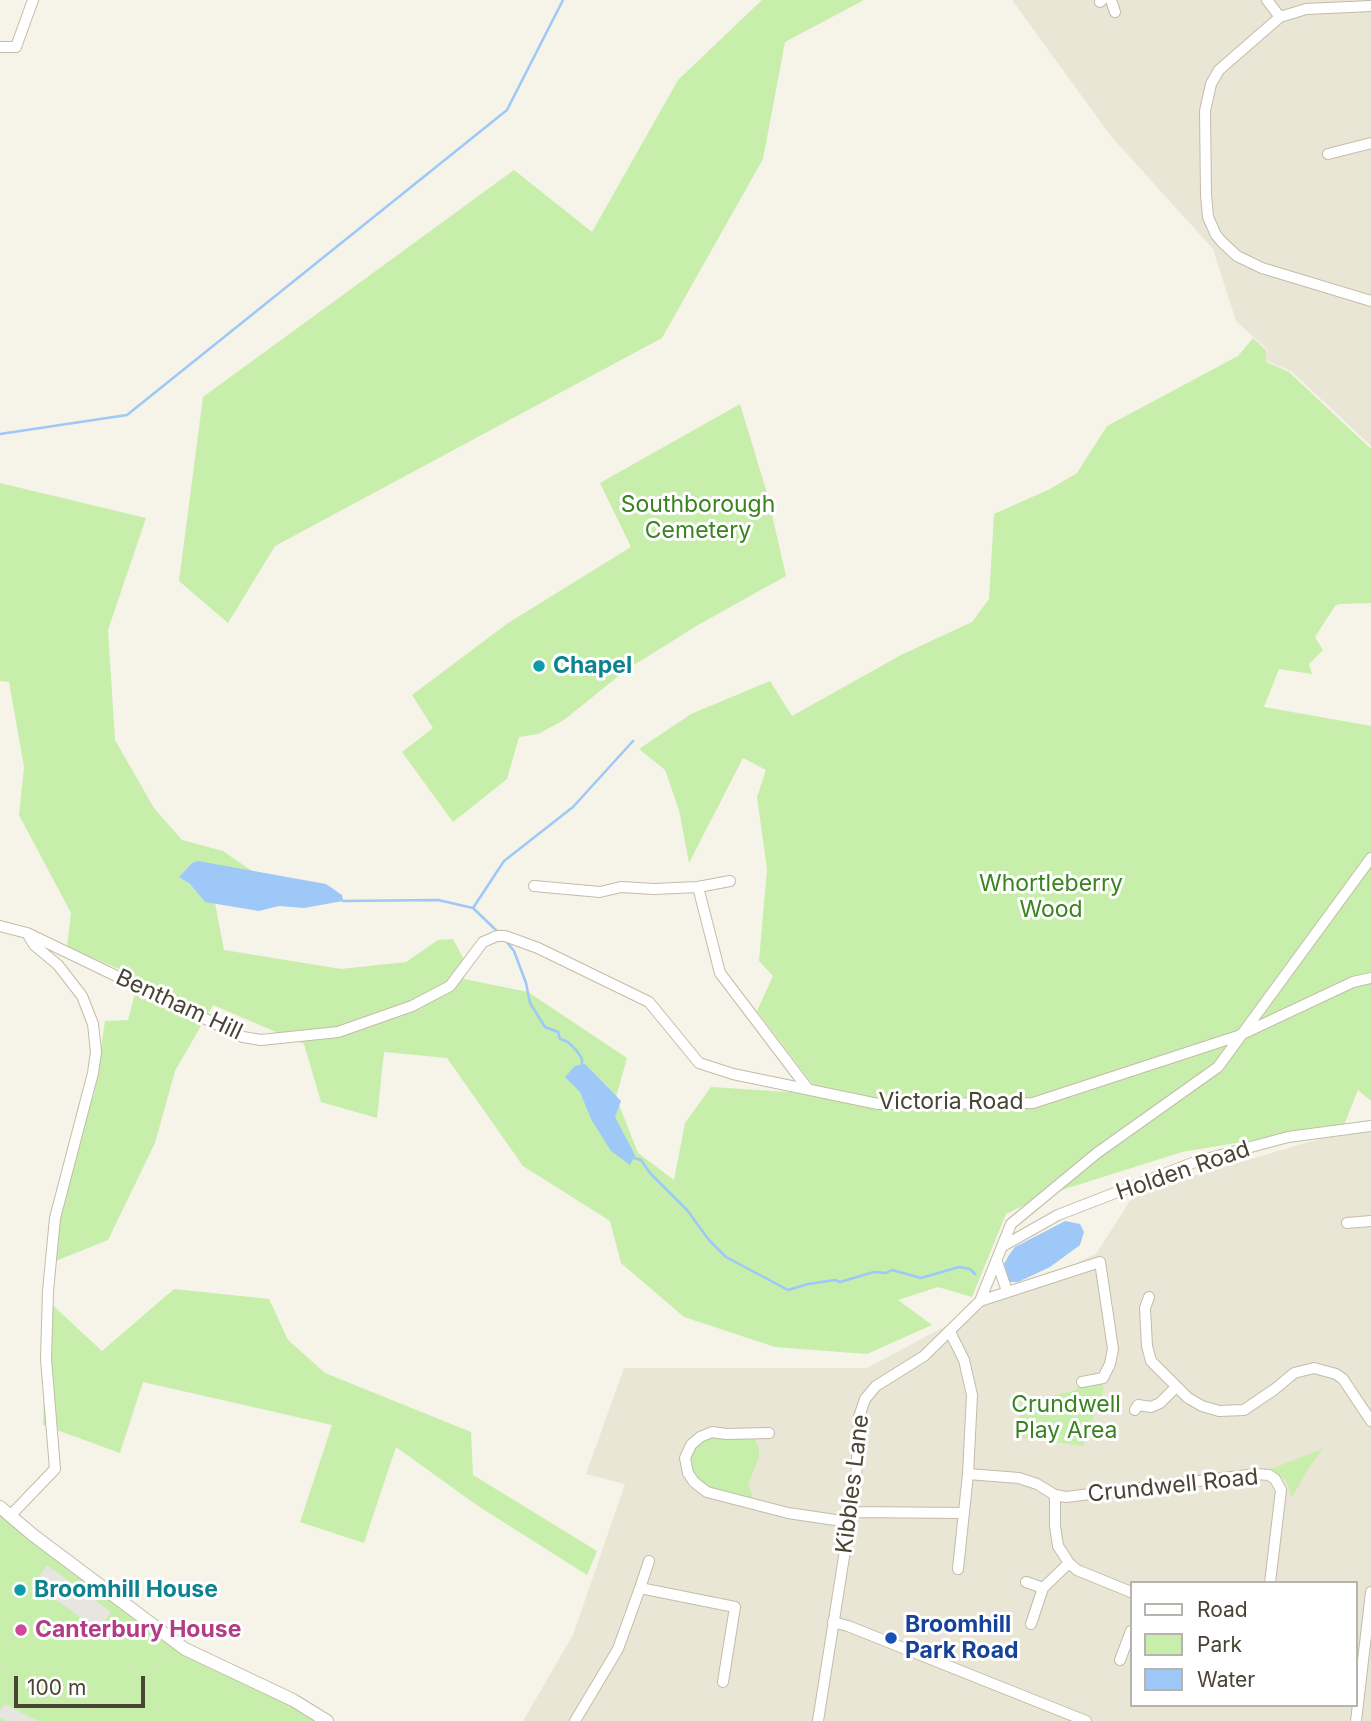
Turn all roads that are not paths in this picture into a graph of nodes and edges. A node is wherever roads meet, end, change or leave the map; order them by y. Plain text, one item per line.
1 (33, 0) edge
2 (1267, 0) edge
3 (1104, 1) edge
4 (1371, 6) edge
5 (1115, 12) dead end
6 (1280, 18) junction
7 (0, 47) edge
8 (1371, 143) edge
9 (1328, 153) dead end
10 (1371, 301) edge
11 (1371, 858) edge
12 (730, 881) dead end
13 (534, 886) dead end
14 (698, 887) junction
15 (0, 926) edge
16 (27, 933) junction
17 (515, 938) joint
18 (1371, 978) edge
19 (1238, 1037) junction
20 (808, 1089) junction
21 (1371, 1126) edge
22 (1371, 1221) edge
23 (1347, 1223) dead end
24 (1003, 1246) junction
25 (997, 1262) junction
26 (1007, 1291) junction
27 (1149, 1297) dead end
28 (979, 1301) junction
29 (950, 1332) junction
30 (1342, 1363) dead end
31 (1336, 1374) junction
32 (1082, 1382) dead end
33 (1176, 1387) junction
34 (1135, 1410) dead end
35 (1371, 1421) edge
36 (768, 1433) dead end
37 (968, 1474) junction
38 (1055, 1494) junction
39 (5, 1511) edge
40 (964, 1513) junction
41 (850, 1517) junction
42 (649, 1561) dead end
43 (1069, 1563) junction
44 (958, 1569) dead end
45 (1270, 1581) edge
46 (1026, 1582) dead end
47 (640, 1588) junction
48 (1042, 1588) junction
49 (1130, 1592) edge
50 (1371, 1592) edge
51 (833, 1622) junction
52 (1031, 1624) dead end
53 (1130, 1634) edge
54 (1359, 1657) edge
55 (1120, 1660) dead end
56 (723, 1682) dead end
57 (1357, 1700) edge
58 (327, 1721) edge
59 (575, 1721) edge
60 (818, 1721) edge
61 (1086, 1721) edge

1 - 7 street
2 - 6 street
3 - 5 street
4 - 6 street
6 - 10 street
8 - 9 street
11 - 19 street, Kibbles Lane
12 - 14 street
13 - 14 street
14 - 20 street
15 - 16 street, Bentham Hill
16 - 17 street, Bentham Hill
16 - 39 street
17 - 20 street, Victoria Road
18 - 19 street, Victoria Road
19 - 20 street, Victoria Road
19 - 24 street, Kibbles Lane
21 - 24 street, Holden Road
22 - 23 street
24 - 25 street, Kibbles Lane
25 - 26 street
25 - 28 street, Kibbles Lane
26 - 28 street
26 - 32 street
27 - 33 street
28 - 29 street, Kibbles Lane
29 - 37 street
29 - 41 street, Kibbles Lane
30 - 31 street
31 - 33 street
31 - 35 street
33 - 34 street
36 - 41 street
37 - 38 street, Crundwell Road
37 - 40 street
38 - 43 street
38 - 45 street, Crundwell Road
39 - 58 street
40 - 41 street
40 - 44 street
41 - 51 street, Kibbles Lane
42 - 47 street
43 - 48 street
43 - 49 street
46 - 48 street
47 - 56 street
47 - 59 street
48 - 52 street
50 - 54 street
51 - 60 street, Kibbles Lane
51 - 61 street
53 - 55 street
54 - 57 street

